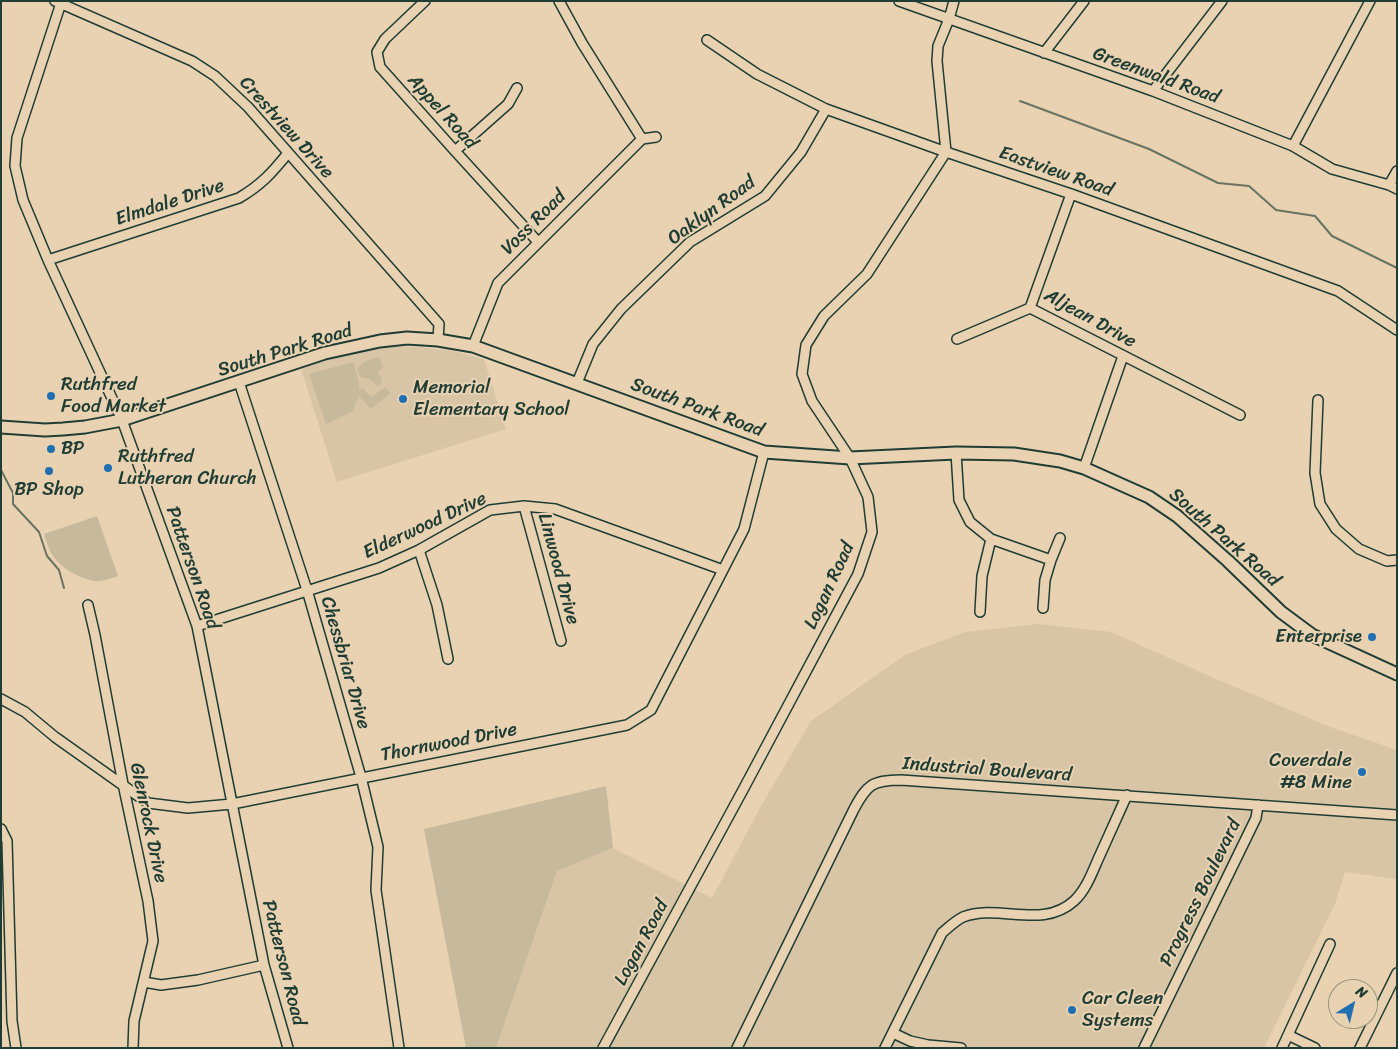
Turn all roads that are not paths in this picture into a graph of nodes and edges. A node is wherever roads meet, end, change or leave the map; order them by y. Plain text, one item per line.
1 (426, 1) edge
2 (559, 1) edge
3 (899, 1) edge
4 (954, 1) edge
5 (1084, 1) edge
6 (1222, 1) edge
7 (1370, 1) edge
8 (58, 2) edge
9 (949, 19) junction
10 (707, 40) dead end
11 (1044, 53) junction
12 (516, 88) dead end
13 (1153, 91) junction
14 (826, 109) junction
15 (656, 137) dead end
16 (642, 139) junction
17 (1293, 146) junction
18 (454, 151) junction
19 (946, 152) junction
20 (288, 153) junction
21 (1397, 171) edge
22 (1393, 187) edge
23 (1071, 194) junction
24 (538, 242) junction
25 (48, 260) junction
26 (1030, 308) junction
27 (1397, 330) edge
28 (957, 339) dead end
29 (438, 340) junction
30 (473, 346) junction
31 (1123, 356) junction
32 (239, 382) junction
33 (577, 383) junction
34 (1318, 400) dead end
35 (1240, 415) dead end
36 (122, 420) junction
37 (1, 427) edge
38 (764, 452) junction
39 (956, 454) junction
40 (850, 458) junction
41 (1084, 468) junction
42 (524, 506) junction
43 (991, 538) junction
44 (1060, 538) dead end
45 (419, 550) junction
46 (1051, 560) junction
47 (1397, 560) edge
48 (723, 570) junction
49 (307, 590) junction
50 (88, 605) dead end
51 (1043, 608) dead end
52 (980, 612) dead end
53 (197, 626) junction
54 (561, 640) dead end
55 (448, 659) dead end
56 (1397, 674) edge
57 (1, 698) edge
58 (362, 777) junction
59 (123, 784) junction
60 (1127, 795) junction
61 (232, 804) junction
62 (1258, 805) junction
63 (1397, 815) edge
64 (1, 829) edge
65 (1330, 944) dead end
66 (264, 964) junction
67 (1397, 973) edge
68 (144, 982) junction
69 (1393, 989) edge
70 (893, 1033) junction
71 (1288, 1035) junction
72 (16, 1048) edge
73 (133, 1048) edge
74 (288, 1048) edge
75 (399, 1048) edge
76 (603, 1048) edge
77 (737, 1048) edge
78 (886, 1048) edge
79 (961, 1048) edge
80 (1144, 1048) edge
81 (1282, 1048) edge
82 (1315, 1048) edge
83 (1360, 1048) edge

1 - 18 street, Appel Road
2 - 16 street
3 - 9 street, Greenwald Road
4 - 9 street
5 - 11 street
6 - 13 street
7 - 17 street
8 - 20 street, Crestview Drive
8 - 25 street, Patterson Road
9 - 11 street, Greenwald Road
9 - 19 street
10 - 14 street, Eastview Road
11 - 13 street, Greenwald Road
12 - 18 street
13 - 17 street, Greenwald Road
14 - 19 street, Eastview Road
14 - 33 street, Oaklyn Road
15 - 16 street
16 - 24 street, Voss Road
17 - 22 street, Greenwald Road
18 - 24 street, Appel Road
19 - 23 street, Eastview Road
19 - 40 street, Logan Road
20 - 25 street, Elmdale Drive
20 - 29 street, Crestview Drive
21 - 22 street
23 - 26 street, Aljean Drive
23 - 27 street, Eastview Road
24 - 30 street, Voss Road
25 - 36 street, Patterson Road
26 - 28 street
26 - 31 street, Aljean Drive
29 - 30 main road, South Park Road
29 - 32 main road, South Park Road
30 - 33 main road, South Park Road
31 - 35 street, Aljean Drive
31 - 41 street
32 - 36 main road, South Park Road
32 - 49 street, Chessbriar Drive
33 - 38 main road, South Park Road
34 - 47 street
36 - 37 main road, South Park Road
36 - 53 street, Patterson Road
38 - 40 main road, South Park Road
38 - 48 street, Thornwood Drive
39 - 40 main road, South Park Road
39 - 41 main road, South Park Road
39 - 43 street
40 - 76 street, Logan Road
41 - 56 main road, South Park Road
42 - 45 street, Elderwood Drive
42 - 48 street, Elderwood Drive
42 - 54 street, Linwood Drive
43 - 46 street
43 - 52 street
44 - 46 street
45 - 49 street, Elderwood Drive
45 - 55 street
46 - 51 street
48 - 58 street, Thornwood Drive
49 - 53 street, Elderwood Drive
49 - 58 street, Chessbriar Drive
50 - 59 street, Glenrock Drive
53 - 61 street, Patterson Road
57 - 59 street, Thornwood Drive
58 - 61 street, Thornwood Drive
58 - 75 street, Chessbriar Drive
59 - 61 street, Thornwood Drive
59 - 68 street, Glenrock Drive
60 - 62 street, Industrial Boulevard
60 - 70 street
60 - 77 street, Industrial Boulevard
61 - 66 street, Patterson Road
62 - 63 street, Industrial Boulevard
62 - 80 street, Progress Boulevard
64 - 72 street
65 - 71 street
66 - 68 street
66 - 74 street, Patterson Road
67 - 69 street
68 - 73 street, Glenrock Drive
69 - 83 street
70 - 78 street
70 - 79 street
71 - 81 street
71 - 82 street

